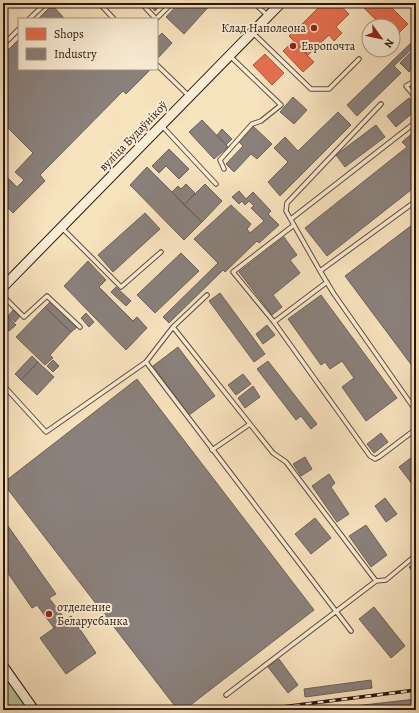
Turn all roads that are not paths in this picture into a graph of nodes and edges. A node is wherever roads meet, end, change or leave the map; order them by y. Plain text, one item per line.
1 (46, 3) edge
2 (99, 3) edge
3 (140, 3) edge
4 (172, 3) edge
5 (254, 3) edge
6 (278, 4) edge
7 (268, 16) junction
8 (31, 18) edge
9 (113, 18) edge
10 (155, 18) edge
11 (157, 18) edge
12 (18, 30) edge
13 (252, 32) junction
14 (3, 45) edge
15 (230, 55) junction
16 (359, 59) dead end
17 (158, 66) edge
18 (416, 80) edge
19 (189, 96) junction
20 (416, 98) edge
21 (381, 104) dead end
22 (416, 122) edge
23 (161, 125) junction
24 (224, 169) dead end
25 (216, 184) dead end
26 (416, 201) edge
27 (291, 219) junction
28 (294, 225) junction
29 (61, 227) junction
30 (3, 231) edge
31 (3, 236) edge
32 (161, 252) dead end
33 (320, 271) junction
34 (327, 282) junction
35 (3, 287) edge
36 (207, 295) dead end
37 (3, 296) edge
38 (274, 322) junction
39 (80, 327) dead end
40 (173, 327) junction
41 (146, 362) junction
42 (3, 385) edge
43 (416, 411) edge
44 (250, 424) junction
45 (416, 430) edge
46 (212, 450) junction
47 (416, 555) edge
48 (376, 581) junction
49 (335, 612) junction
50 (351, 631) dead end
51 (3, 666) edge
52 (226, 695) dead end
53 (416, 709) edge
54 (34, 710) edge
55 (409, 710) edge

1 - 8 lane
2 - 9 lane
3 - 10 lane
4 - 11 lane
5 - 7 lane
6 - 7 main road, вуліца Будаўнікоў
7 - 13 main road, вуліца Будаўнікоў
12 - 14 lane
13 - 15 main road, вуліца Будаўнікоў
13 - 16 lane
15 - 19 main road, вуліца Будаўнікоў
15 - 24 lane
17 - 19 lane
18 - 20 lane
19 - 23 main road, вуліца Будаўнікоў
21 - 27 lane
22 - 27 lane
23 - 25 lane
23 - 29 main road, вуліца Будаўнікоў
26 - 33 lane
27 - 28 lane
28 - 33 lane
28 - 38 lane
29 - 32 lane
29 - 35 main road, вуліца Будаўнікоў
30 - 31 lane
33 - 34 lane
34 - 38 lane
34 - 43 lane
36 - 40 lane
37 - 39 lane
38 - 45 lane
40 - 41 lane
40 - 44 lane
41 - 42 lane
41 - 46 lane
44 - 46 lane
44 - 48 lane
46 - 49 lane
47 - 48 lane
48 - 49 lane
49 - 50 lane
49 - 52 lane
51 - 54 main road
53 - 55 lane

